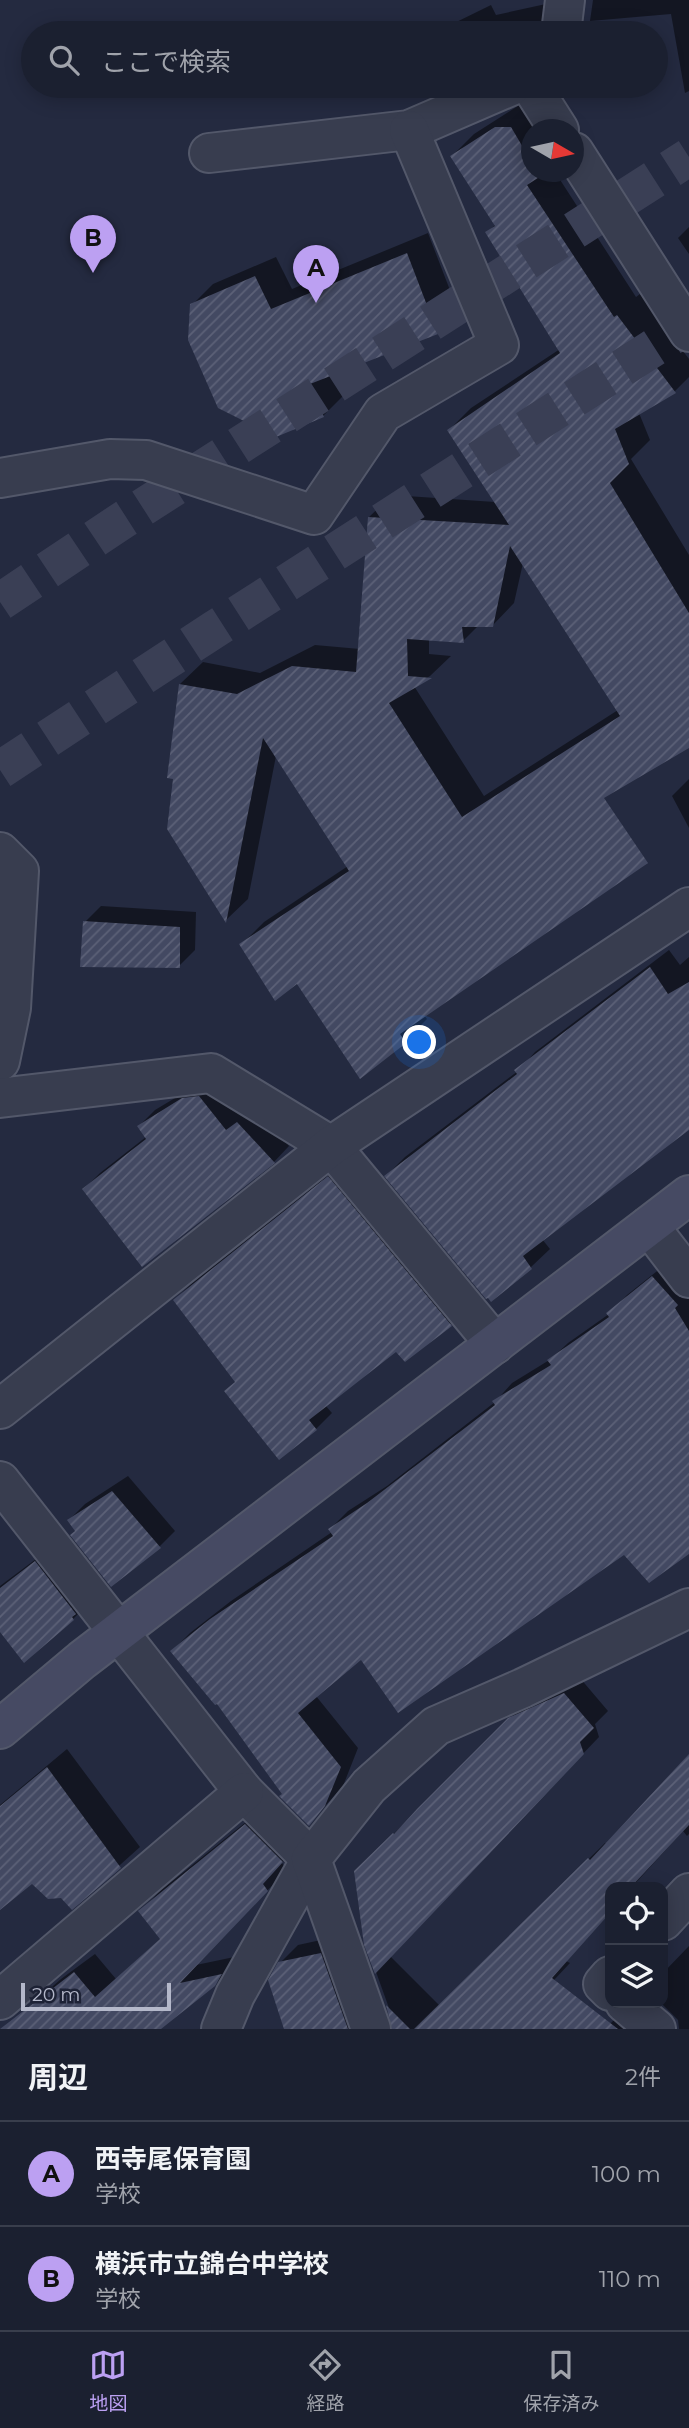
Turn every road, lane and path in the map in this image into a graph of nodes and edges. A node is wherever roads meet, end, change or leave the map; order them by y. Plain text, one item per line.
1 (565, 0) edge
2 (563, 21) edge
3 (483, 98) edge
4 (539, 98) edge
5 (552, 119) edge
6 (409, 130) junction
7 (209, 153) dead end
8 (584, 169) edge
9 (689, 332) edge
10 (0, 478) edge
11 (0, 852) edge
12 (689, 906) edge
13 (0, 1060) edge
14 (0, 1098) edge
15 (331, 1146) junction
16 (689, 1195) edge
17 (649, 1226) junction
18 (689, 1278) edge
19 (495, 1344) junction
20 (0, 1409) edge
21 (0, 1481) edge
22 (689, 1608) edge
23 (118, 1633) junction
24 (0, 1730) edge
25 (244, 1792) junction
26 (311, 1859) junction
27 (689, 1893) edge
28 (668, 1916) edge
29 (0, 2000) edge
30 (631, 2008) edge
31 (221, 2029) edge
32 (371, 2029) edge
33 (656, 2029) edge

1 - 2 street
3 - 6 street
4 - 5 street
6 - 7 street
6 - 10 street
8 - 9 street
11 - 13 street
12 - 15 street
14 - 15 street
15 - 19 street
15 - 20 street
16 - 17 street
17 - 18 street
17 - 19 street
19 - 23 street
21 - 23 street
22 - 26 street
23 - 24 street
23 - 25 street
25 - 26 street
25 - 29 street
26 - 31 street
26 - 32 street
27 - 28 street
30 - 33 street

